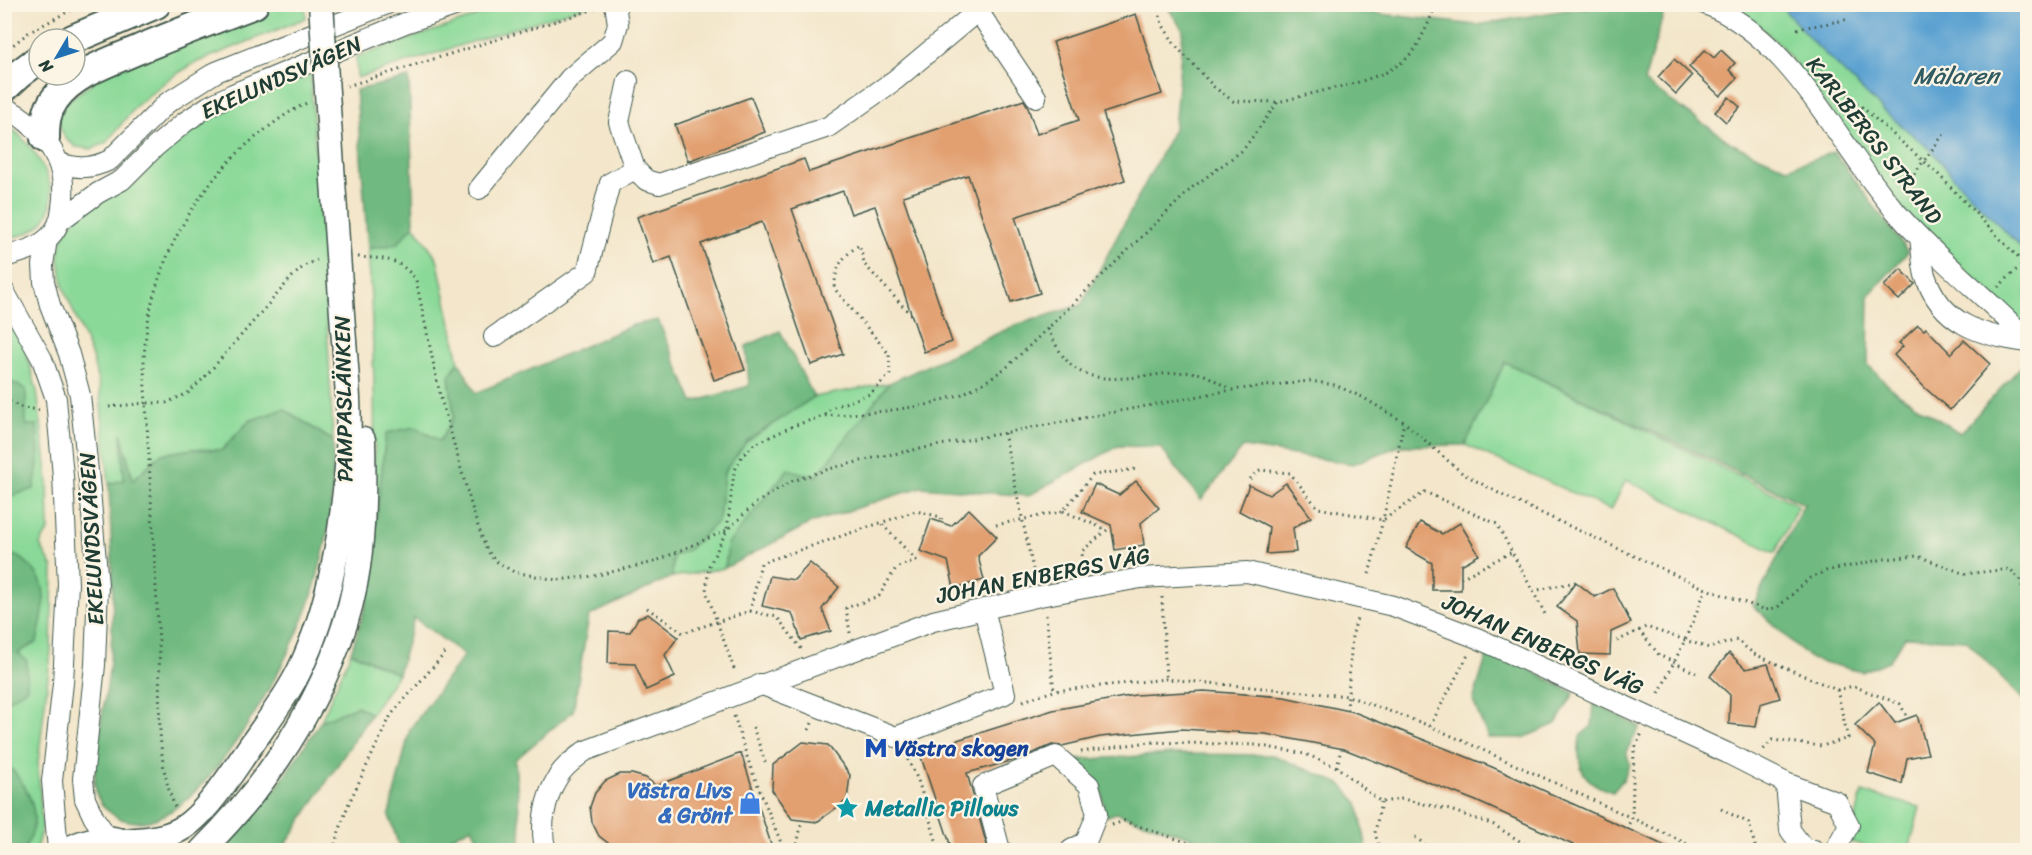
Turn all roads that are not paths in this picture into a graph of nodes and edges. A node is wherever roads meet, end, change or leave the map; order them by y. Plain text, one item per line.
1 (156, 4) edge
2 (254, 4) edge
3 (321, 4) edge
4 (338, 4) edge
5 (387, 4) edge
6 (459, 4) edge
7 (615, 4) edge
8 (1705, 4) edge
9 (982, 8) edge
10 (87, 33) edge
11 (27, 68) edge
12 (627, 81) dead end
13 (4, 88) edge
14 (1036, 97) dead end
15 (4, 108) edge
16 (45, 138) junction
17 (59, 163) junction
18 (635, 169) junction
19 (480, 189) dead end
20 (61, 220) junction
21 (1920, 238) junction
22 (47, 239) junction
23 (4, 257) edge
24 (4, 291) edge
25 (349, 299) junction
26 (494, 337) dead end
27 (2028, 341) edge
28 (984, 609) junction
29 (760, 684) junction
30 (1786, 783) junction
31 (121, 843) edge
32 (58, 850) edge
33 (68, 850) edge
34 (202, 850) edge
35 (546, 850) edge
36 (1000, 850) edge
37 (1071, 850) edge
38 (1814, 850) edge
39 (1835, 850) edge

1 - 10 highway
2 - 16 highway
3 - 25 main road, PAMPASLÄNKEN, bridge
4 - 25 main road, PAMPASLÄNKEN
5 - 17 street, EKELUNDSVÄGEN
6 - 20 street, EKELUNDSVÄGEN
7 - 19 street
8 - 21 street, KARLBERGS STRAND
9 - 14 street
9 - 18 street
11 - 13 highway
12 - 18 street
15 - 16 street
16 - 17 street
17 - 20 street
18 - 26 street
20 - 22 street
21 - 27 street, KARLBERGS STRAND
21 - 27 street
22 - 23 street
22 - 31 street, EKELUNDSVÄGEN
24 - 32 street, EKELUNDSVÄGEN
25 - 31 main road, PAMPASLÄNKEN
25 - 34 main road, PAMPASLÄNKEN
28 - 29 street, JOHAN ENBERGS VÄG
28 - 29 street
28 - 30 street, JOHAN ENBERGS VÄG
29 - 35 street, JOHAN ENBERGS VÄG
30 - 38 street
30 - 39 street, JOHAN ENBERGS VÄG
31 - 33 main road
36 - 37 street

